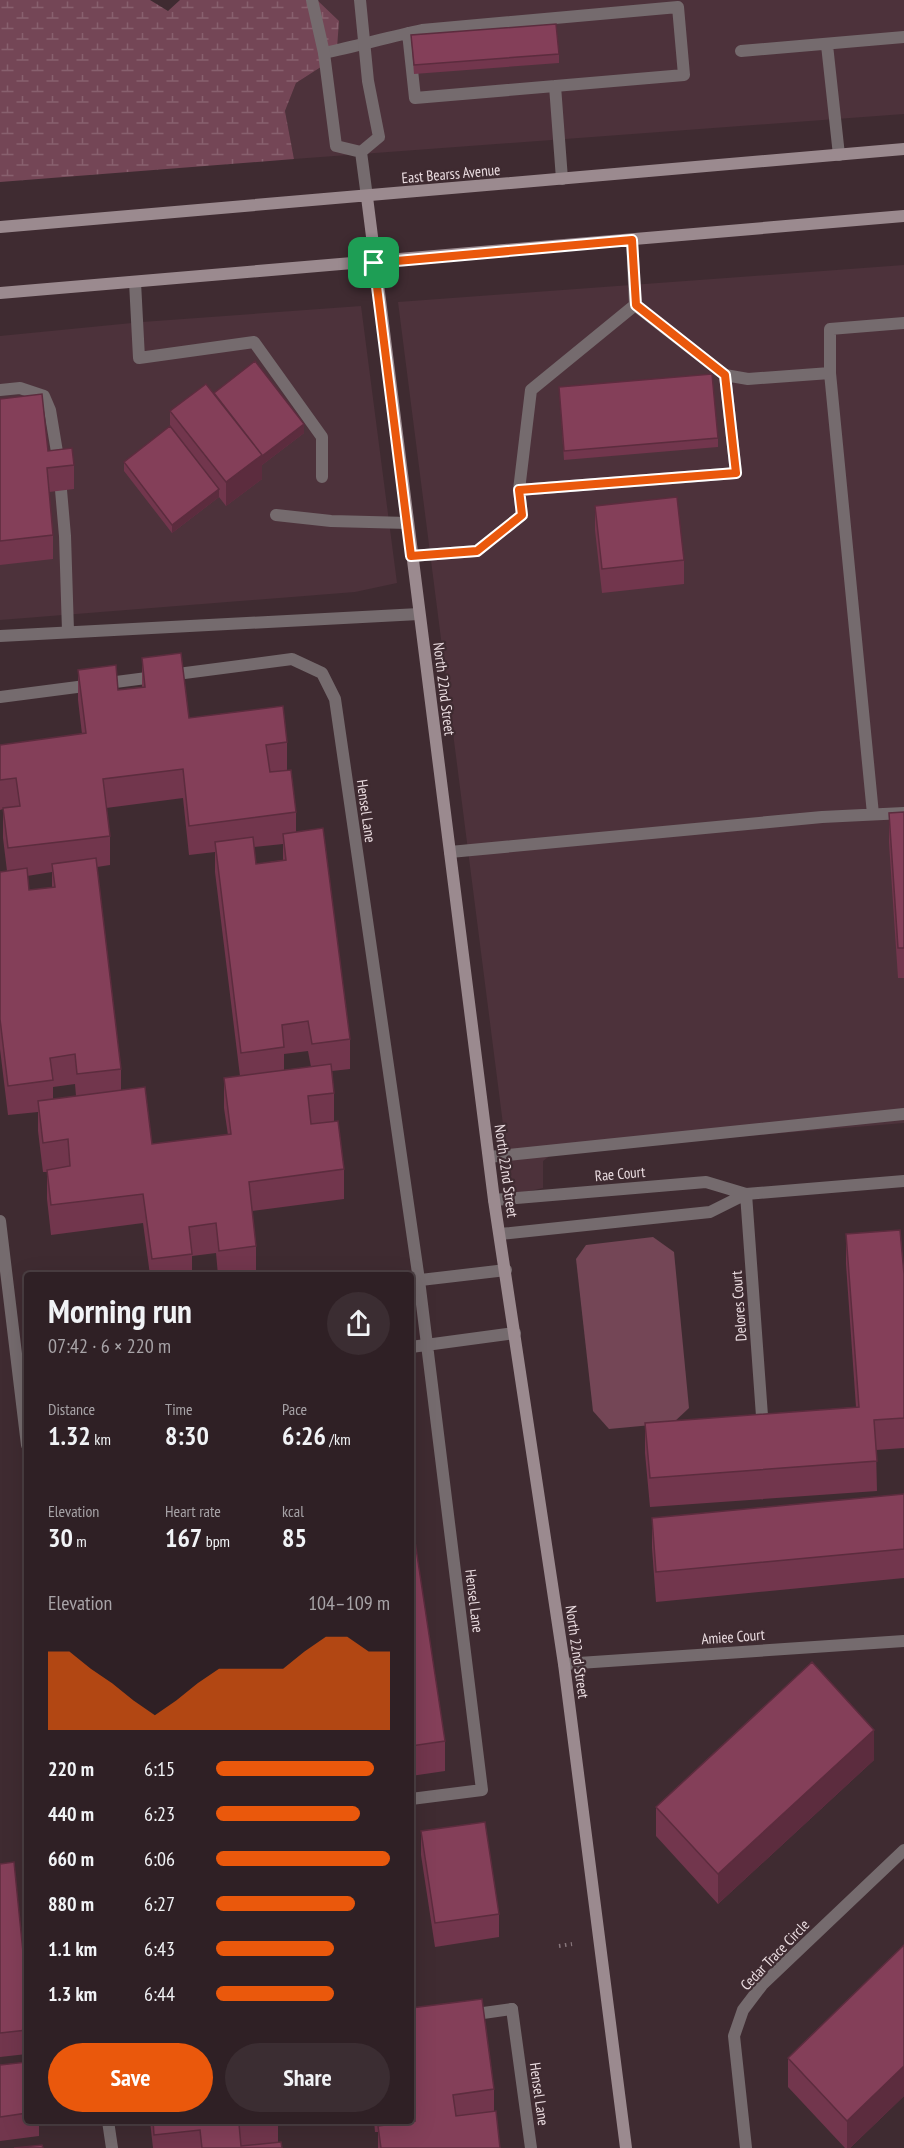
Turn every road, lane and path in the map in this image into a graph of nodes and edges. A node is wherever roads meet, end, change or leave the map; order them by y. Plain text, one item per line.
1 (312, 0) edge
2 (360, 0) edge
3 (408, 33) junction
4 (904, 37) edge
5 (365, 45) junction
6 (827, 45) junction
7 (741, 51) dead end
8 (324, 53) junction
9 (555, 86) junction
10 (904, 149) edge
11 (361, 152) junction
12 (839, 154) junction
13 (562, 179) junction
14 (368, 197) junction
15 (904, 216) edge
16 (0, 227) edge
17 (632, 240) junction
18 (374, 263) junction
19 (135, 282) junction
20 (0, 293) edge
21 (636, 305) junction
22 (904, 323) edge
23 (830, 373) junction
24 (725, 375) junction
25 (0, 390) edge
26 (60, 473) edge
27 (322, 477) dead end
28 (61, 490) edge
29 (519, 490) junction
30 (276, 515) dead end
31 (408, 523) junction
32 (411, 556) junction
33 (419, 614) junction
34 (68, 631) junction
35 (0, 636) edge
36 (0, 697) edge
37 (904, 813) edge
38 (873, 814) junction
39 (450, 852) junction
40 (904, 1114) edge
41 (489, 1157) junction
42 (904, 1181) edge
43 (746, 1194) junction
44 (494, 1200) junction
45 (0, 1221) edge
46 (500, 1234) junction
47 (506, 1270) junction
48 (414, 1272) edge
49 (415, 1281) edge
50 (21, 1332) edge
51 (515, 1333) junction
52 (427, 1345) junction
53 (414, 1347) edge
54 (24, 1391) edge
55 (762, 1416) edge
56 (904, 1641) edge
57 (564, 1664) junction
58 (414, 1799) edge
59 (904, 1850) edge
60 (572, 1944) dead end
61 (560, 1946) dead end
62 (456, 2016) edge
63 (108, 2124) edge
64 (112, 2148) edge
65 (531, 2148) edge
66 (626, 2148) edge
67 (746, 2148) edge

1 - 8 street
2 - 5 street
3 - 5 street
3 - 9 street
3 - 9 street
4 - 6 street
5 - 8 street
5 - 11 street
6 - 7 street
6 - 12 street
8 - 11 street
9 - 13 street
10 - 12 street, East Bearss Avenue
11 - 14 street
12 - 13 street, East Bearss Avenue
13 - 14 street, East Bearss Avenue
14 - 16 street, East Bearss Avenue
14 - 18 street, North 22nd Street
15 - 17 street
17 - 18 street
17 - 21 street
18 - 19 street
18 - 31 street, North 22nd Street
19 - 20 street
19 - 27 street
21 - 24 street
21 - 29 street
22 - 23 street
23 - 24 street
23 - 38 street
24 - 29 street
25 - 26 street
28 - 34 street
29 - 32 street
30 - 31 street
31 - 32 street, North 22nd Street
32 - 33 street, North 22nd Street
33 - 34 street
33 - 39 street, North 22nd Street
34 - 35 street
36 - 48 street, Hensel Lane
37 - 38 street
38 - 39 street
39 - 41 street, North 22nd Street
40 - 41 street
41 - 44 street, North 22nd Street
42 - 43 street, Rae Court
43 - 44 street, Rae Court
43 - 46 street, Rae Court
43 - 55 street, Delores Court
44 - 46 street, North 22nd Street
45 - 50 street
46 - 47 street, North 22nd Street
47 - 49 street
47 - 51 street, North 22nd Street
49 - 52 street, Hensel Lane
50 - 54 street
51 - 52 street
51 - 57 street, North 22nd Street
52 - 53 street
52 - 58 street, Hensel Lane
56 - 57 street, Amiee Court
57 - 66 street, North 22nd Street
59 - 67 street, Cedar Trace Circle
60 - 61 path
62 - 65 street, Hensel Lane
63 - 64 street

